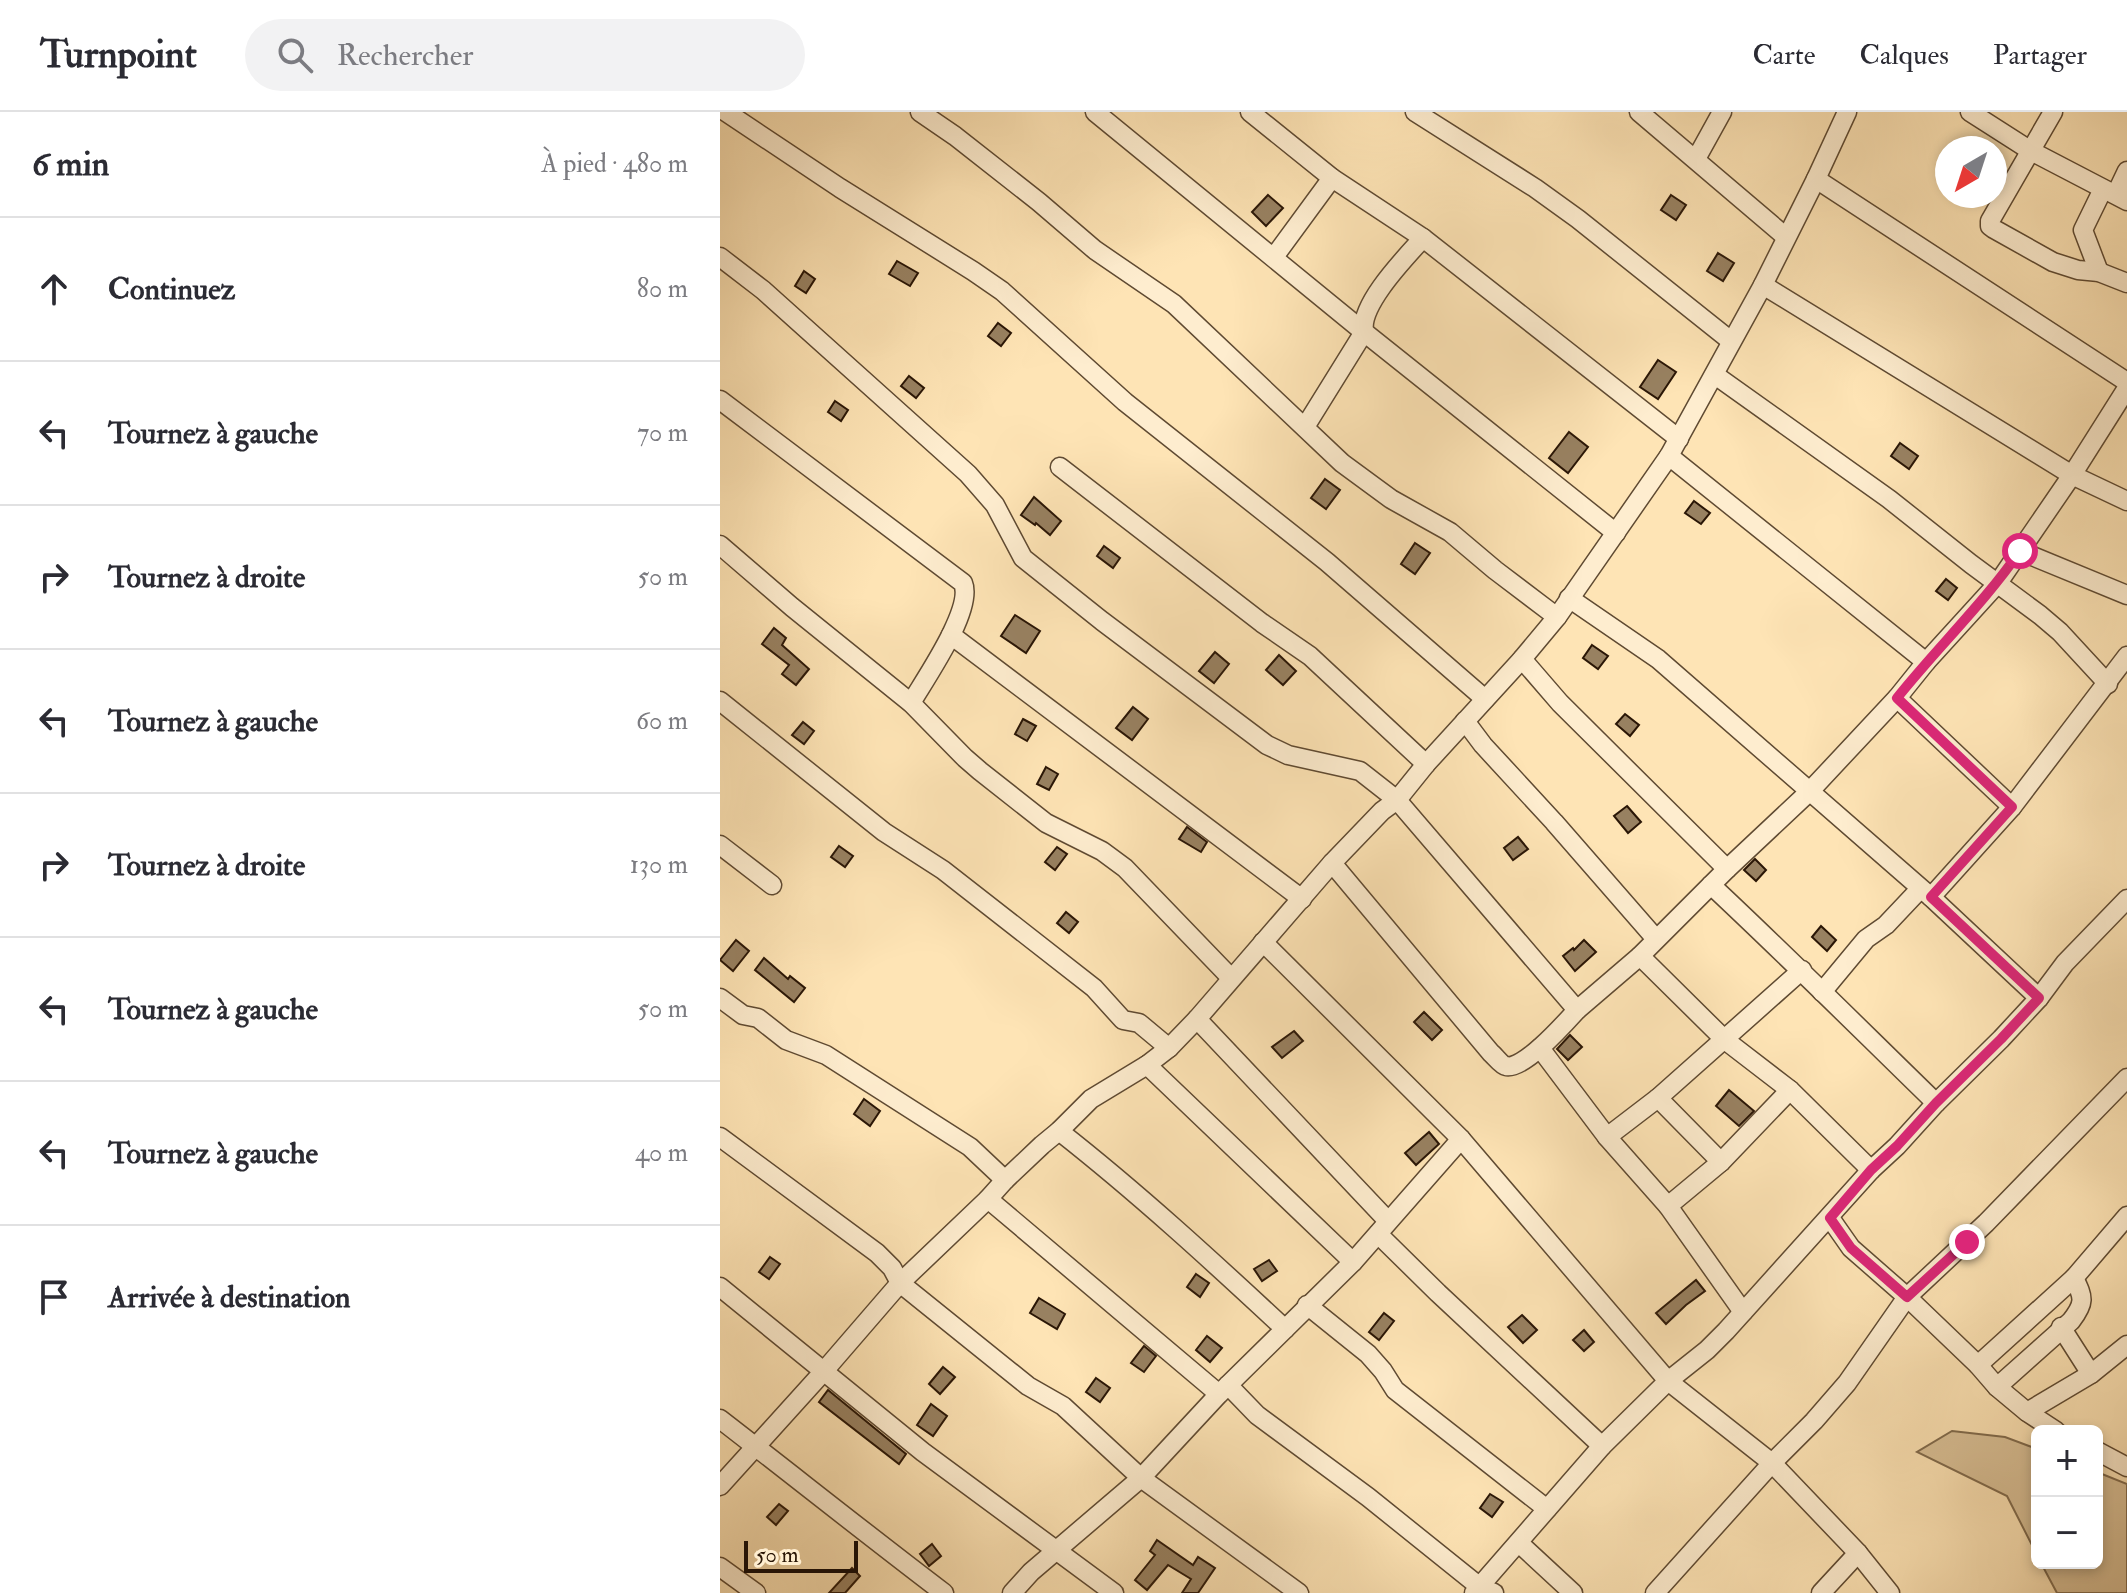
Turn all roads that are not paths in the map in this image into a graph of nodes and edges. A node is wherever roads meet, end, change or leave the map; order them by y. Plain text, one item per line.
1 (726, 112) edge
2 (920, 112) edge
3 (1095, 112) edge
4 (1250, 112) edge
5 (1415, 112) edge
6 (1639, 112) edge
7 (1722, 112) edge
8 (1847, 112) edge
9 (1970, 112) edge
10 (2053, 112) edge
11 (2031, 151) junction
12 (1696, 159) junction
13 (2127, 171) edge
14 (1332, 178) junction
15 (1816, 179) junction
16 (2115, 195) edge
17 (1786, 237) junction
18 (1423, 238) junction
19 (720, 257) edge
20 (1274, 257) junction
21 (2099, 272) junction
22 (2127, 283) edge
23 (1763, 285) junction
24 (1364, 332) junction
25 (1731, 341) junction
26 (1715, 375) junction
27 (2127, 382) edge
28 (2127, 388) edge
29 (720, 400) edge
30 (1305, 427) junction
31 (1679, 439) junction
32 (1669, 456) junction
33 (1060, 467) dead end
34 (2072, 475) junction
35 (2127, 501) edge
36 (1616, 533) junction
37 (720, 545) edge
38 (2020, 551) junction
39 (1998, 583) junction
40 (2127, 595) edge
41 (1569, 598) junction
42 (1557, 617) junction
43 (951, 635) junction
44 (2127, 656) edge
45 (1522, 659) junction
46 (1926, 662) junction
47 (2108, 684) junction
48 (1897, 698) junction
49 (1485, 699) junction
50 (720, 701) edge
51 (911, 703) junction
52 (1465, 721) junction
53 (1426, 764) junction
54 (1809, 792) junction
55 (1397, 800) junction
56 (2012, 807) junction
57 (720, 845) edge
58 (1332, 863) junction
59 (1727, 869) junction
60 (772, 885) dead end
61 (1711, 885) junction
62 (1926, 893) junction
63 (1302, 899) junction
64 (2127, 899) edge
65 (1656, 939) junction
66 (1263, 942) junction
67 (1640, 956) junction
68 (1802, 970) junction
69 (1231, 978) junction
70 (1822, 992) junction
71 (720, 998) edge
72 (2039, 998) junction
73 (1577, 1010) junction
74 (1197, 1019) junction
75 (1725, 1040) junction
76 (1169, 1048) junction
77 (1540, 1048) junction
78 (1147, 1065) junction
79 (2127, 1078) edge
80 (1790, 1090) junction
81 (1658, 1098) junction
82 (1936, 1103) junction
83 (1059, 1131) junction
84 (720, 1137) edge
85 (1607, 1137) junction
86 (1461, 1139) junction
87 (1721, 1162) junction
88 (1871, 1170) junction
89 (1005, 1180) junction
90 (988, 1199) junction
91 (1668, 1206) junction
92 (2127, 1216) edge
93 (1830, 1218) junction
94 (1383, 1228) junction
95 (1353, 1262) junction
96 (2074, 1278) junction
97 (900, 1283) junction
98 (720, 1287) edge
99 (1907, 1297) junction
100 (1307, 1305) junction
101 (1743, 1312) junction
102 (2061, 1327) junction
103 (1285, 1329) junction
104 (2127, 1345) edge
105 (1978, 1365) junction
106 (824, 1371) junction
107 (2091, 1374) junction
108 (1668, 1381) junction
109 (1997, 1387) junction
110 (1224, 1389) junction
111 (2027, 1412) junction
112 (720, 1419) edge
113 (2047, 1425) edge
114 (756, 1446) junction
115 (1602, 1446) junction
116 (2103, 1454) edge
117 (1772, 1463) junction
118 (2127, 1467) edge
119 (1141, 1478) junction
120 (720, 1486) edge
121 (1547, 1509) junction
122 (1519, 1543) junction
123 (1056, 1551) junction
124 (1858, 1553) junction
125 (720, 1567) edge
126 (1483, 1591) edge
127 (756, 1593) edge
128 (944, 1593) edge
129 (1012, 1593) edge
130 (1114, 1593) edge
131 (1299, 1593) edge
132 (1573, 1593) edge
133 (1655, 1593) edge
134 (1821, 1593) edge
135 (1890, 1593) edge

1 - 49 street
2 - 30 street
3 - 20 street
4 - 14 street
5 - 25 street
6 - 12 street
7 - 12 street
8 - 15 street
9 - 11 street
10 - 11 street
11 - 16 street
11 - 21 street
12 - 17 street
13 - 16 street
14 - 18 street
14 - 20 street
15 - 17 street
15 - 27 street
16 - 21 street
17 - 23 street
18 - 24 street
18 - 31 street
19 - 55 street
20 - 24 street
21 - 22 street
23 - 25 street
23 - 34 street
24 - 30 street
24 - 36 street
25 - 26 street
26 - 31 street
26 - 39 street
28 - 34 street
29 - 43 street
30 - 42 street
31 - 32 street
32 - 36 street
32 - 46 street
33 - 53 street
34 - 35 street
34 - 38 street
36 - 41 street
37 - 51 street
38 - 39 street
38 - 40 street
39 - 46 street
39 - 47 street
41 - 42 street
41 - 54 street
42 - 45 street
43 - 51 street
43 - 63 street
44 - 47 street
45 - 49 street
45 - 59 street
46 - 48 street
47 - 56 street
48 - 54 street
48 - 56 street
49 - 52 street
50 - 76 street
51 - 69 street
52 - 53 street
52 - 65 street
53 - 55 street
54 - 59 street
54 - 62 street
55 - 58 street
55 - 73 street
56 - 62 street
57 - 60 street
58 - 63 street
58 - 77 street
59 - 61 street
61 - 65 street
61 - 68 street
62 - 70 street
62 - 72 street
63 - 66 street
64 - 72 street
65 - 67 street
66 - 69 street
66 - 86 street
67 - 73 street
67 - 75 street
68 - 70 street
68 - 75 street
69 - 74 street
70 - 82 street
71 - 89 street
72 - 82 street
73 - 77 street
74 - 76 street
74 - 94 street
75 - 80 street
75 - 81 street
76 - 78 street
77 - 85 street
78 - 83 street
78 - 95 street
79 - 99 street
80 - 87 street
80 - 88 street
81 - 85 street
81 - 87 street
82 - 88 street
83 - 89 street
83 - 103 street
84 - 97 street
85 - 91 street
86 - 94 street
86 - 108 street
87 - 91 street
88 - 93 street
89 - 90 street
90 - 97 street
90 - 110 street
91 - 101 street
92 - 96 street
93 - 99 street
93 - 101 street
94 - 95 street
94 - 115 street
95 - 100 street
96 - 102 street
96 - 105 street
97 - 106 street
97 - 119 street
98 - 106 street
99 - 105 street
99 - 117 street
100 - 103 street
100 - 121 street
101 - 108 street
102 - 107 street
102 - 109 street
103 - 110 street
104 - 107 street
105 - 109 street
106 - 114 street
106 - 123 street
107 - 111 street
108 - 115 street
108 - 117 street
109 - 111 street
110 - 119 street
110 - 126 street
111 - 113 street
112 - 114 street
114 - 120 street
114 - 128 street
115 - 121 street
116 - 118 street
117 - 124 street
117 - 133 street
119 - 123 street
119 - 131 street
121 - 122 street
122 - 126 street
122 - 132 street
123 - 129 street
123 - 130 street
124 - 134 street
124 - 135 street
125 - 127 street

